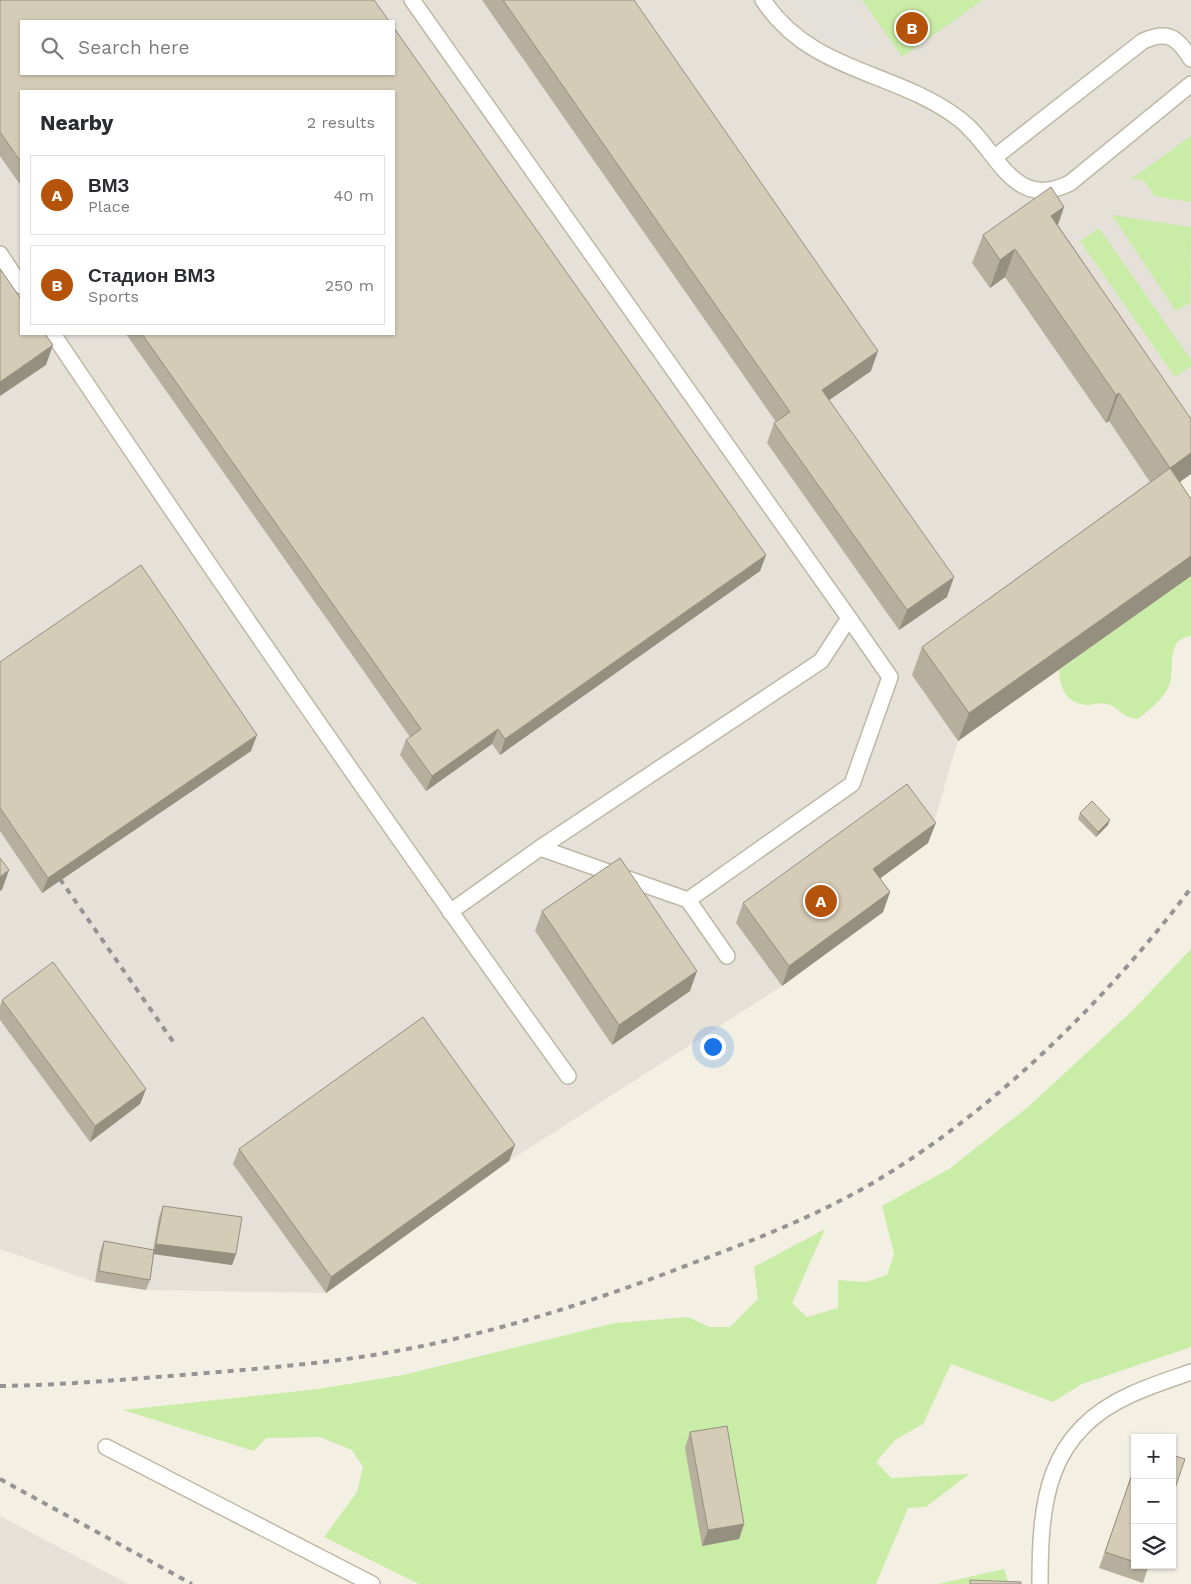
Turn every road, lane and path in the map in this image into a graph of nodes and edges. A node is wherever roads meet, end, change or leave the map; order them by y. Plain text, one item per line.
1 (412, 0) edge
2 (763, 0) edge
3 (1191, 59) edge
4 (1191, 84) edge
5 (995, 157) junction
6 (0, 254) edge
7 (20, 284) edge
8 (55, 335) edge
9 (849, 618) junction
10 (540, 848) junction
11 (688, 900) junction
12 (450, 912) junction
13 (727, 956) dead end
14 (568, 1076) dead end
15 (1191, 1372) edge
16 (106, 1446) dead end
17 (372, 1584) edge
18 (1040, 1584) edge

1 - 9 lane
2 - 5 lane
3 - 5 lane
4 - 5 lane
6 - 7 lane
8 - 12 lane
9 - 10 lane
9 - 11 lane
10 - 11 lane
10 - 12 lane
11 - 13 lane
12 - 14 lane
15 - 18 lane
16 - 17 lane

